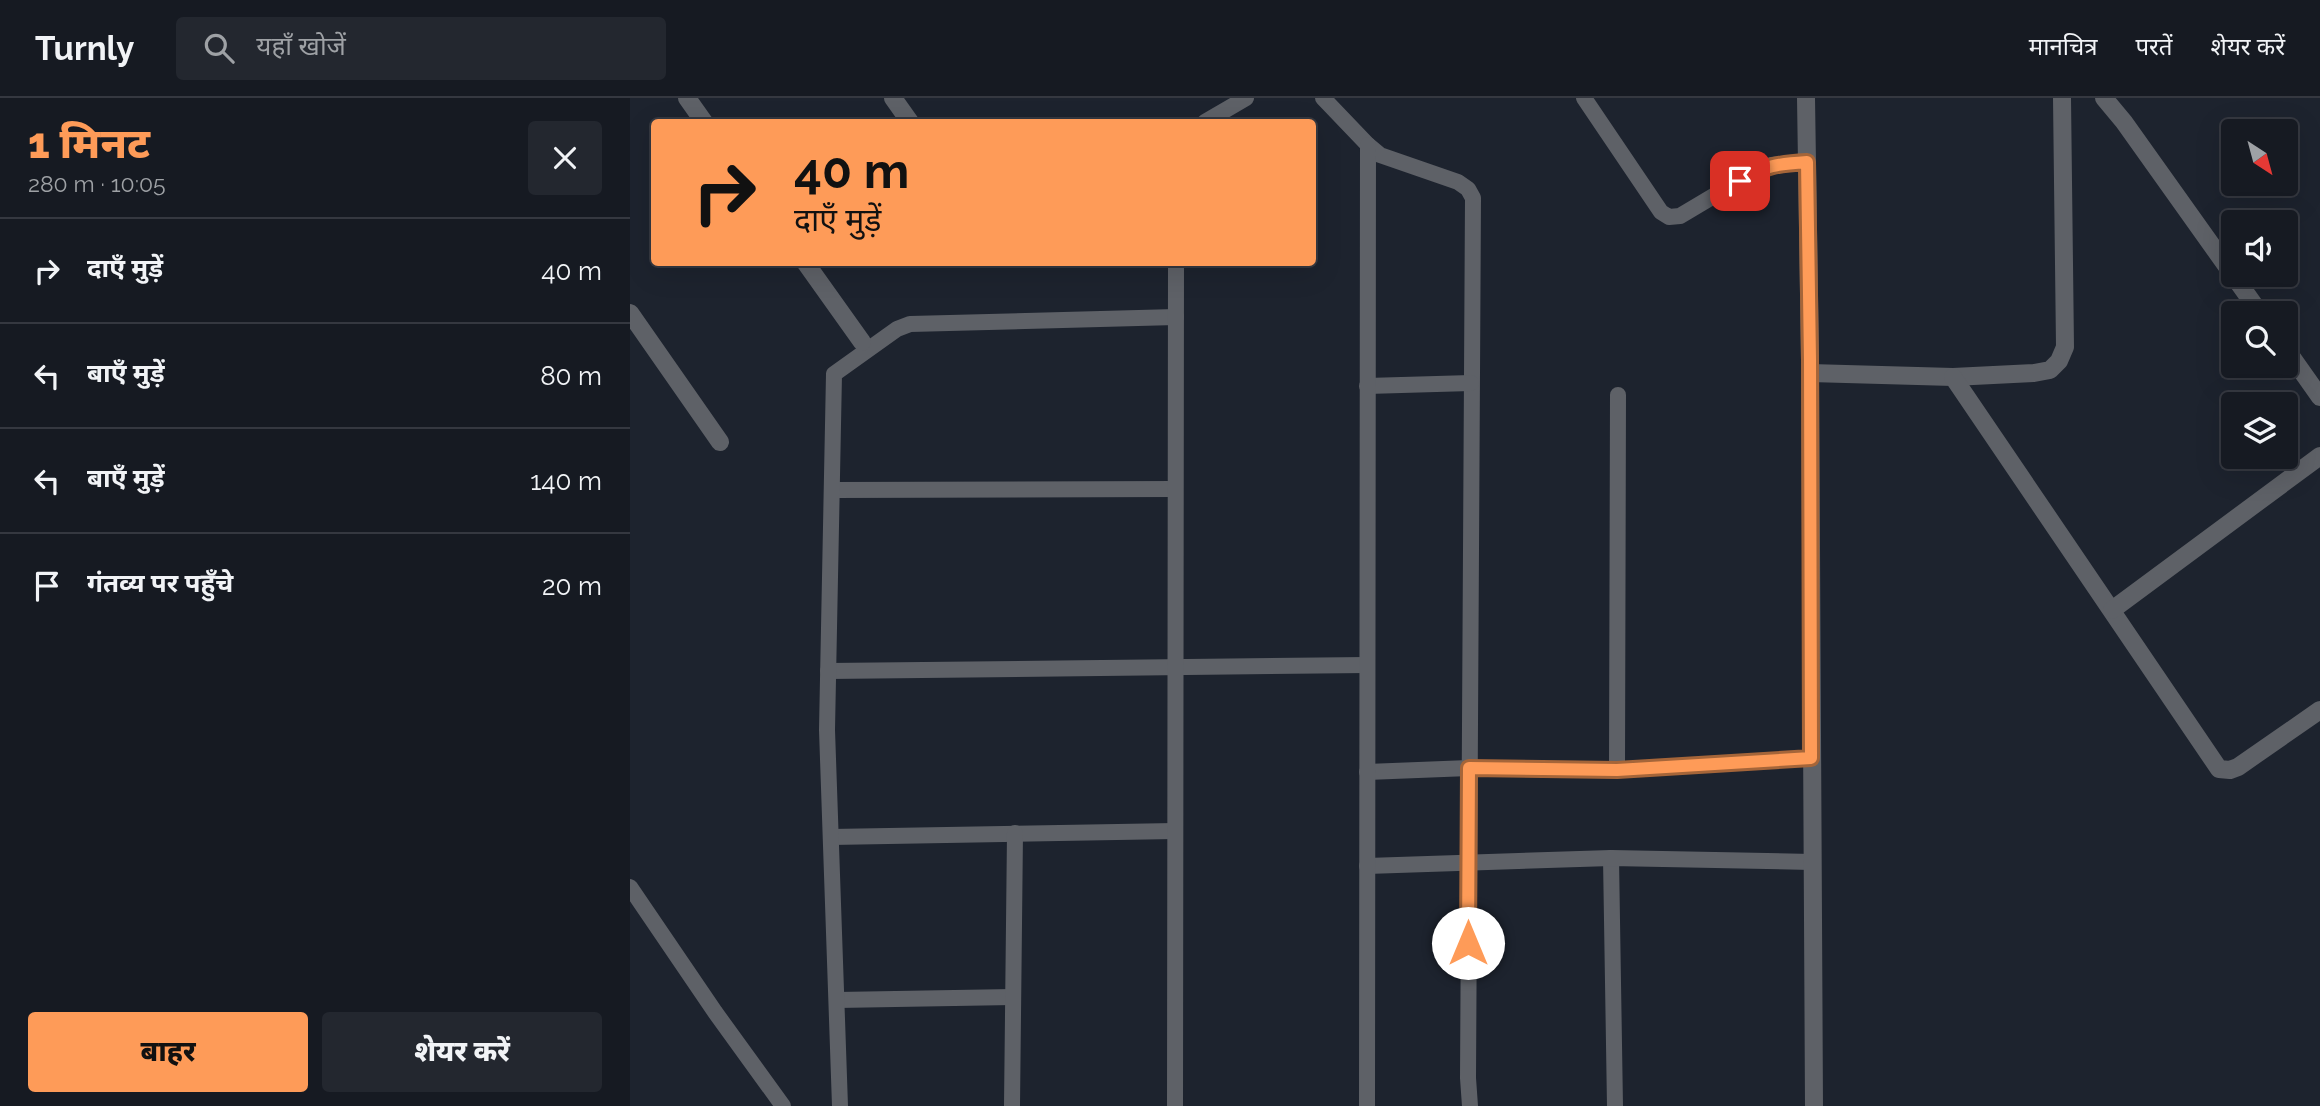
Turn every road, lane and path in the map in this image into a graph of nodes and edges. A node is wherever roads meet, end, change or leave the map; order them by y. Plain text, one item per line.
1 (687, 98) edge
2 (893, 98) edge
3 (1246, 98) edge
4 (1323, 98) edge
5 (1584, 98) edge
6 (1806, 98) edge
7 (2062, 98) edge
8 (2104, 98) edge
9 (703, 119) edge
10 (908, 119) edge
11 (1210, 119) edge
12 (1368, 145) junction
13 (1807, 162) junction
14 (808, 266) edge
15 (1176, 266) edge
16 (2251, 301) edge
17 (630, 313) edge
18 (1176, 317) junction
19 (862, 342) dead end
20 (2298, 366) edge
21 (1810, 373) junction
22 (1953, 377) junction
23 (1471, 383) junction
24 (1367, 386) junction
25 (1618, 396) dead end
26 (2320, 397) edge
27 (720, 442) dead end
28 (2320, 456) edge
29 (1175, 489) junction
30 (833, 490) junction
31 (2112, 610) junction
32 (1367, 665) junction
33 (1176, 668) junction
34 (828, 671) junction
35 (2320, 710) edge
36 (1811, 758) junction
37 (1469, 768) junction
38 (1617, 770) junction
39 (1367, 772) junction
40 (1175, 831) junction
41 (1015, 832) junction
42 (831, 837) junction
43 (1611, 858) junction
44 (1469, 862) junction
45 (1812, 862) junction
46 (1367, 866) junction
47 (630, 887) edge
48 (1013, 998) junction
49 (837, 1000) junction
50 (783, 1106) edge
51 (840, 1106) edge
52 (1012, 1106) edge
53 (1174, 1106) edge
54 (1367, 1106) edge
55 (1469, 1106) edge
56 (1615, 1106) edge
57 (1814, 1106) edge

1 - 9 street
2 - 10 street
3 - 11 lane
4 - 12 lane
5 - 13 lane
6 - 13 street
7 - 22 street
8 - 16 street
12 - 23 lane
12 - 24 lane
13 - 21 street
14 - 19 street
15 - 18 lane
17 - 27 street
18 - 29 lane
18 - 30 lane
20 - 26 street
21 - 22 street
21 - 36 street
22 - 31 street
23 - 24 lane
23 - 37 lane
24 - 32 lane
25 - 38 lane
28 - 31 street
29 - 30 lane
29 - 33 lane
30 - 34 lane
31 - 35 street
32 - 33 lane
32 - 39 lane
33 - 34 lane
33 - 40 lane
34 - 42 lane
36 - 38 lane
36 - 45 street
37 - 38 lane
37 - 39 lane
37 - 44 lane
39 - 46 lane
40 - 41 lane
40 - 53 lane
41 - 42 lane
41 - 48 lane
42 - 49 lane
43 - 44 lane
43 - 45 lane
43 - 56 lane
44 - 46 lane
44 - 55 lane
45 - 57 street
46 - 54 lane
47 - 50 lane
48 - 49 lane
48 - 52 lane
49 - 51 lane

